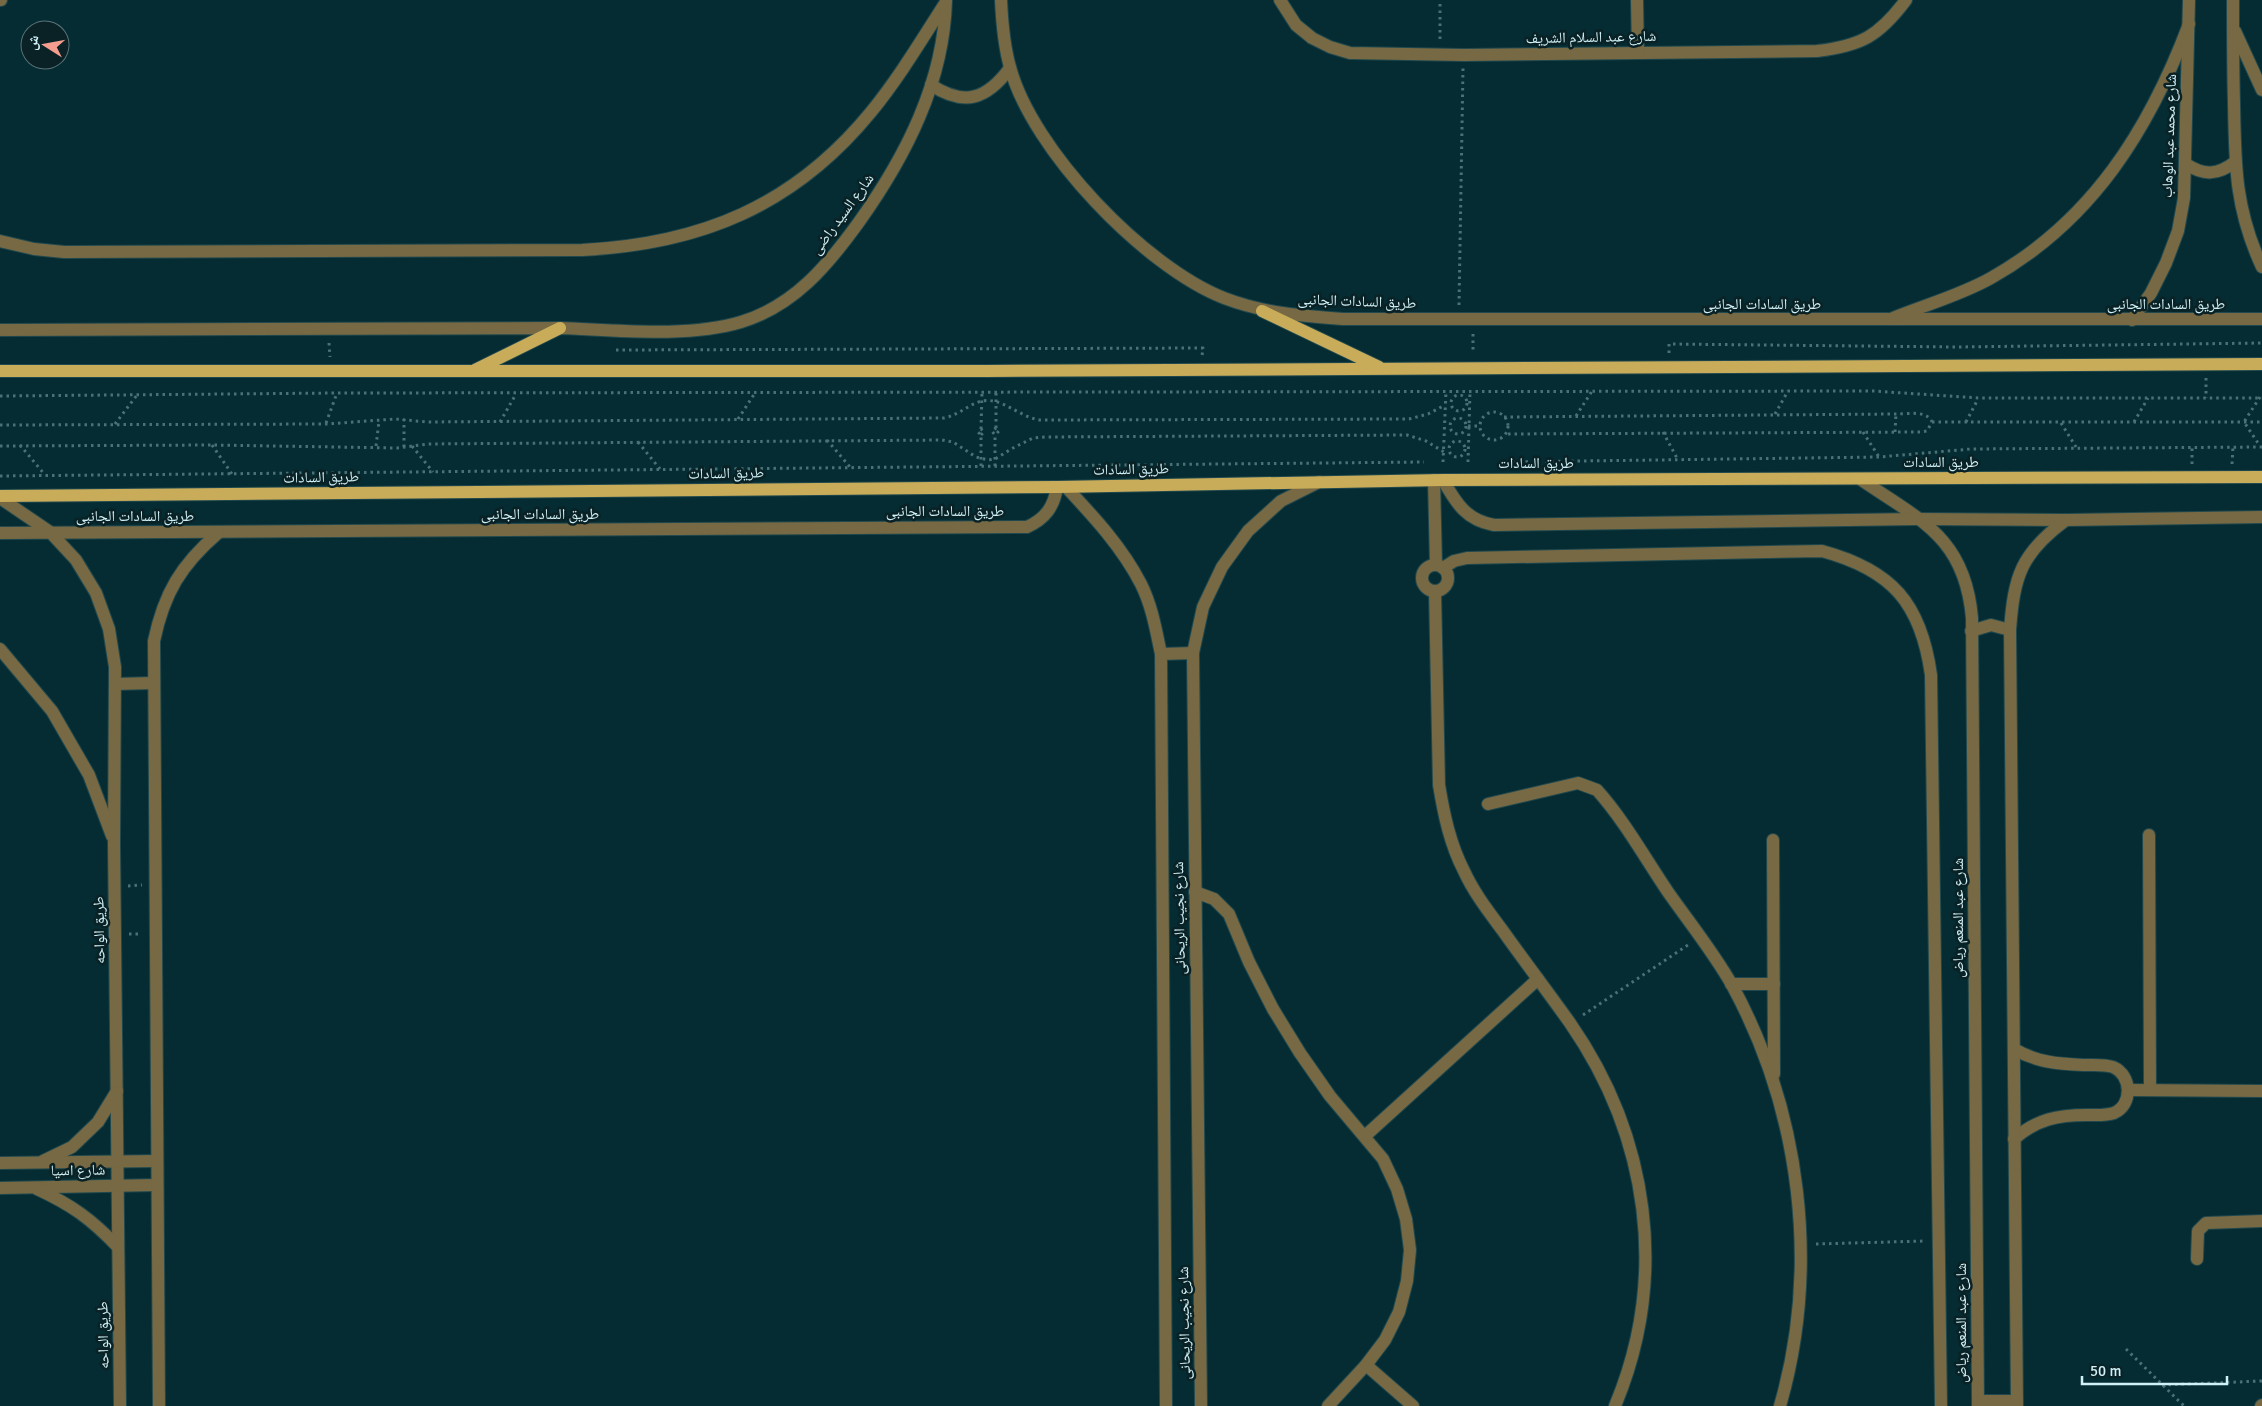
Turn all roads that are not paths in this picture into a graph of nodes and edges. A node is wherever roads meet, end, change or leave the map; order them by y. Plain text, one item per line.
1 (1001, 0) edge
2 (1280, 0) edge
3 (1637, 0) edge
4 (1906, 0) edge
5 (2189, 0) edge
6 (2232, 0) edge
7 (946, 2) edge
8 (2189, 24) junction
9 (2233, 26) junction
10 (1638, 53) junction
11 (1010, 68) junction
12 (931, 85) junction
13 (2262, 90) edge
14 (2235, 162) junction
15 (2186, 164) junction
16 (0, 241) edge
17 (2262, 267) edge
18 (1262, 311) junction
19 (2262, 319) edge
20 (2132, 320) junction
21 (1886, 321) junction
22 (560, 328) junction
23 (0, 330) edge
24 (2261, 364) edge
25 (1383, 369) junction
26 (0, 371) edge
27 (472, 371) junction
28 (2262, 476) edge
29 (1860, 478) junction
30 (1438, 480) junction
31 (1319, 482) junction
32 (1062, 487) junction
33 (0, 497) edge
34 (2262, 517) edge
35 (1917, 518) junction
36 (2066, 520) junction
37 (50, 532) junction
38 (0, 533) edge
39 (218, 533) junction
40 (1440, 566) junction
41 (1435, 591) junction
42 (2010, 630) junction
43 (1972, 631) junction
44 (0, 649) edge
45 (1193, 653) junction
46 (1161, 654) junction
47 (153, 683) junction
48 (115, 684) junction
49 (1488, 804) dead end
50 (2150, 835) dead end
51 (1772, 840) dead end
52 (114, 844) junction
53 (1195, 892) junction
54 (1538, 979) junction
55 (1731, 984) junction
56 (1774, 984) junction
57 (2014, 1049) junction
58 (1774, 1084) junction
59 (2128, 1090) junction
60 (2150, 1090) junction
61 (117, 1091) junction
62 (2262, 1091) edge
63 (1366, 1136) junction
64 (2014, 1139) junction
65 (156, 1161) junction
66 (39, 1162) junction
67 (118, 1162) junction
68 (0, 1163) edge
69 (118, 1186) junction
70 (157, 1186) junction
71 (0, 1188) edge
72 (34, 1188) junction
73 (2262, 1221) edge
74 (118, 1247) junction
75 (2197, 1259) dead end
76 (1366, 1365) junction
77 (2017, 1403) edge
78 (1978, 1404) edge
79 (120, 1406) edge
80 (159, 1406) edge
81 (1166, 1406) edge
82 (1201, 1406) edge
83 (1328, 1406) edge
84 (1413, 1406) edge
85 (1615, 1406) edge
86 (1780, 1406) edge
87 (1942, 1406) edge

1 - 11 street
2 - 10 street, شارع عبد السلام الشريف
3 - 10 street
4 - 10 street, شارع عبد السلام الشريف
5 - 8 street, شارع محمد عبد الوهاب
6 - 9 street
7 - 12 street, شارع السيد راضى
7 - 16 street
8 - 15 street, شارع محمد عبد الوهاب
8 - 21 street
9 - 13 street
9 - 14 street
11 - 12 street
11 - 18 street
12 - 22 street, شارع السيد راضى
14 - 15 street
14 - 17 street
15 - 20 street, شارع محمد عبد الوهاب
18 - 21 street, طريق السادات الجانبى
18 - 25 main road
19 - 20 street, طريق السادات الجانبى
20 - 21 street, طريق السادات الجانبى
22 - 23 street
22 - 27 main road
24 - 25 main road
25 - 27 main road
26 - 27 main road
28 - 29 main road, طريق السادات
29 - 30 main road, طريق السادات
29 - 35 street, شارع عبد المنعم رياض
30 - 31 main road, طريق السادات
30 - 35 street
30 - 40 street
31 - 32 main road, طريق السادات
31 - 45 street, شارع نجيب الريحانى
32 - 33 main road, طريق السادات
32 - 39 street, طريق السادات الجانبى
32 - 46 street, شارع نجيب الريحانى
33 - 37 street, طريق الواحه
34 - 36 street
35 - 36 street
35 - 43 street, شارع عبد المنعم رياض
36 - 42 street
37 - 38 street, طريق السادات الجانبى
37 - 39 street, طريق السادات الجانبى
37 - 48 street, طريق الواحه
39 - 47 street
40 - 41 street
40 - 41 street
40 - 87 street
41 - 54 street
42 - 43 street
42 - 57 street
43 - 78 street, شارع عبد المنعم رياض
44 - 52 street
45 - 46 street
45 - 53 street, شارع نجيب الريحانى
46 - 81 street, شارع نجيب الريحانى
47 - 48 street
47 - 65 street
48 - 52 street, طريق الواحه
49 - 55 street
50 - 60 street
51 - 56 street
52 - 61 street, طريق الواحه
53 - 63 street
53 - 82 street, شارع نجيب الريحانى
54 - 63 street
54 - 85 street
55 - 56 street
55 - 58 street
56 - 58 street
57 - 59 street
57 - 64 street
58 - 86 street
59 - 60 street
59 - 64 street
60 - 62 street
61 - 66 street
61 - 67 street, طريق الواحه
63 - 76 street
64 - 77 street
65 - 67 street, شارع اسيا
65 - 70 street
66 - 67 street, شارع اسيا
66 - 68 street, شارع اسيا
67 - 69 street, طريق الواحه
69 - 70 street, شارع اسيا
69 - 72 street, شارع اسيا
69 - 74 street, طريق الواحه
70 - 80 street
71 - 72 street, شارع اسيا
72 - 74 street
73 - 75 street
74 - 79 street, طريق الواحه
76 - 83 street
76 - 84 street
77 - 78 street

